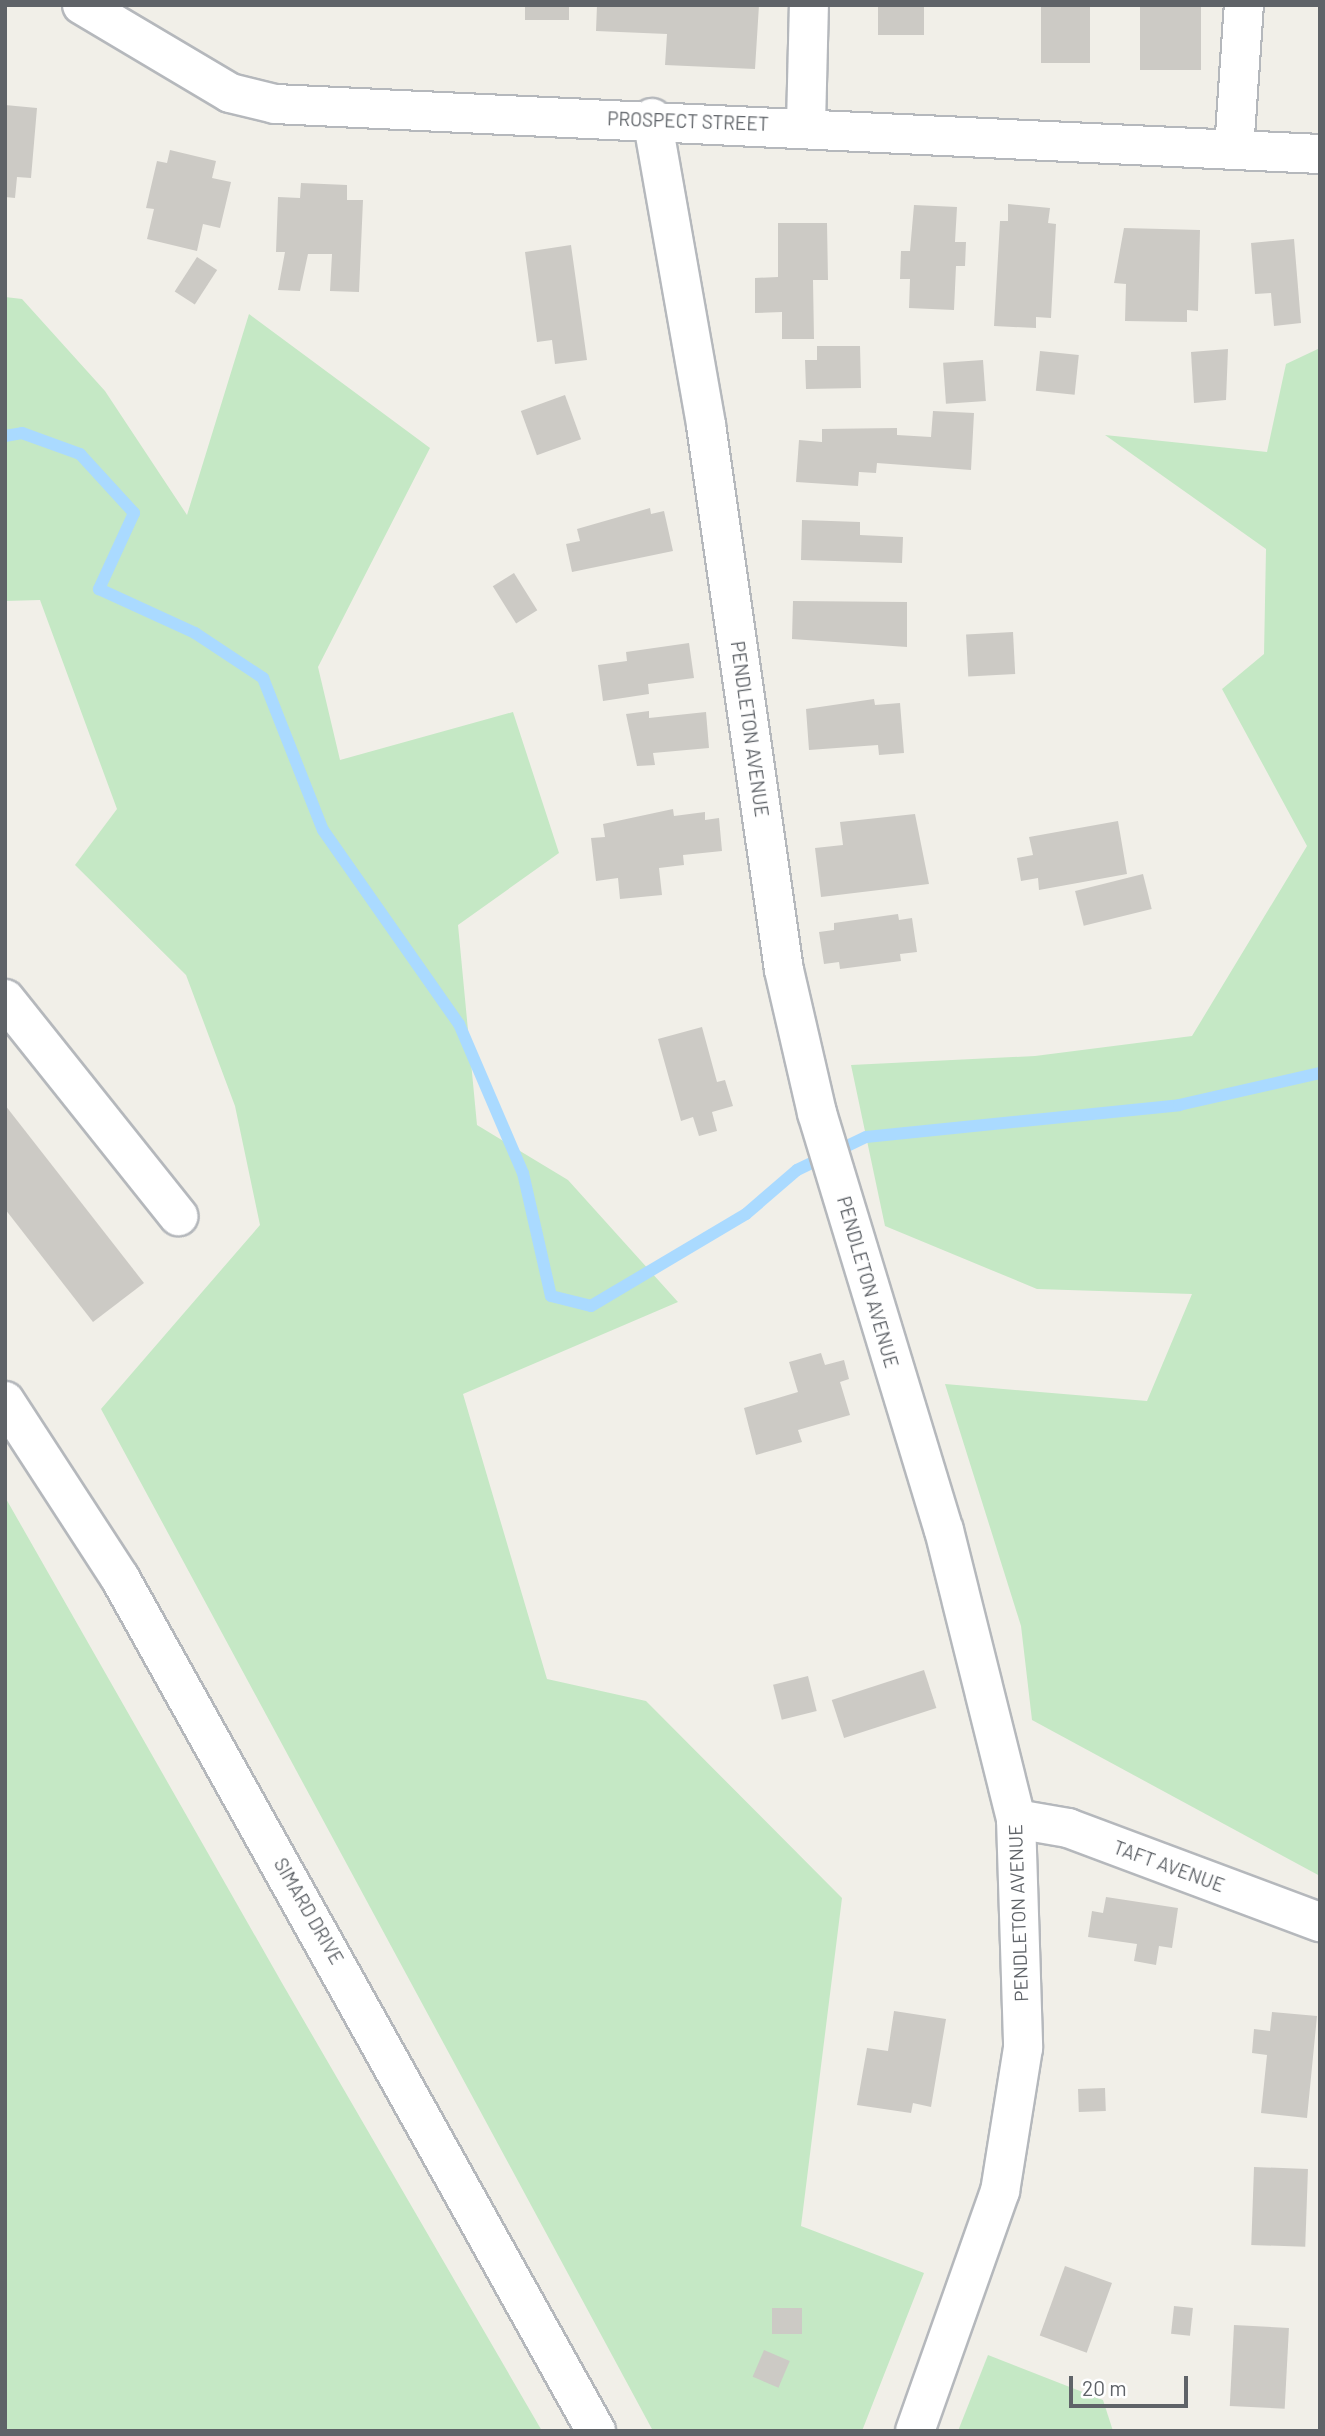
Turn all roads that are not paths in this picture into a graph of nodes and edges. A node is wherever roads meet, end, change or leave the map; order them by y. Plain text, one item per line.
1 (82, 5) edge
2 (809, 5) edge
3 (1244, 5) edge
4 (652, 118) junction
5 (806, 125) junction
6 (1234, 150) junction
7 (1320, 154) edge
8 (5, 999) edge
9 (178, 1216) dead end
10 (5, 1401) edge
11 (1016, 1819) junction
12 (1320, 1922) edge
13 (596, 2431) edge
14 (915, 2431) edge

1 - 4 street, PROSPECT STREET
2 - 5 street
3 - 6 street
4 - 5 street, PROSPECT STREET
4 - 11 street, PENDLETON AVENUE
5 - 6 street, PROSPECT STREET
6 - 7 street, PROSPECT STREET
8 - 9 street
10 - 13 street, SIMARD DRIVE
11 - 12 street, TAFT AVENUE
11 - 14 street, PENDLETON AVENUE

